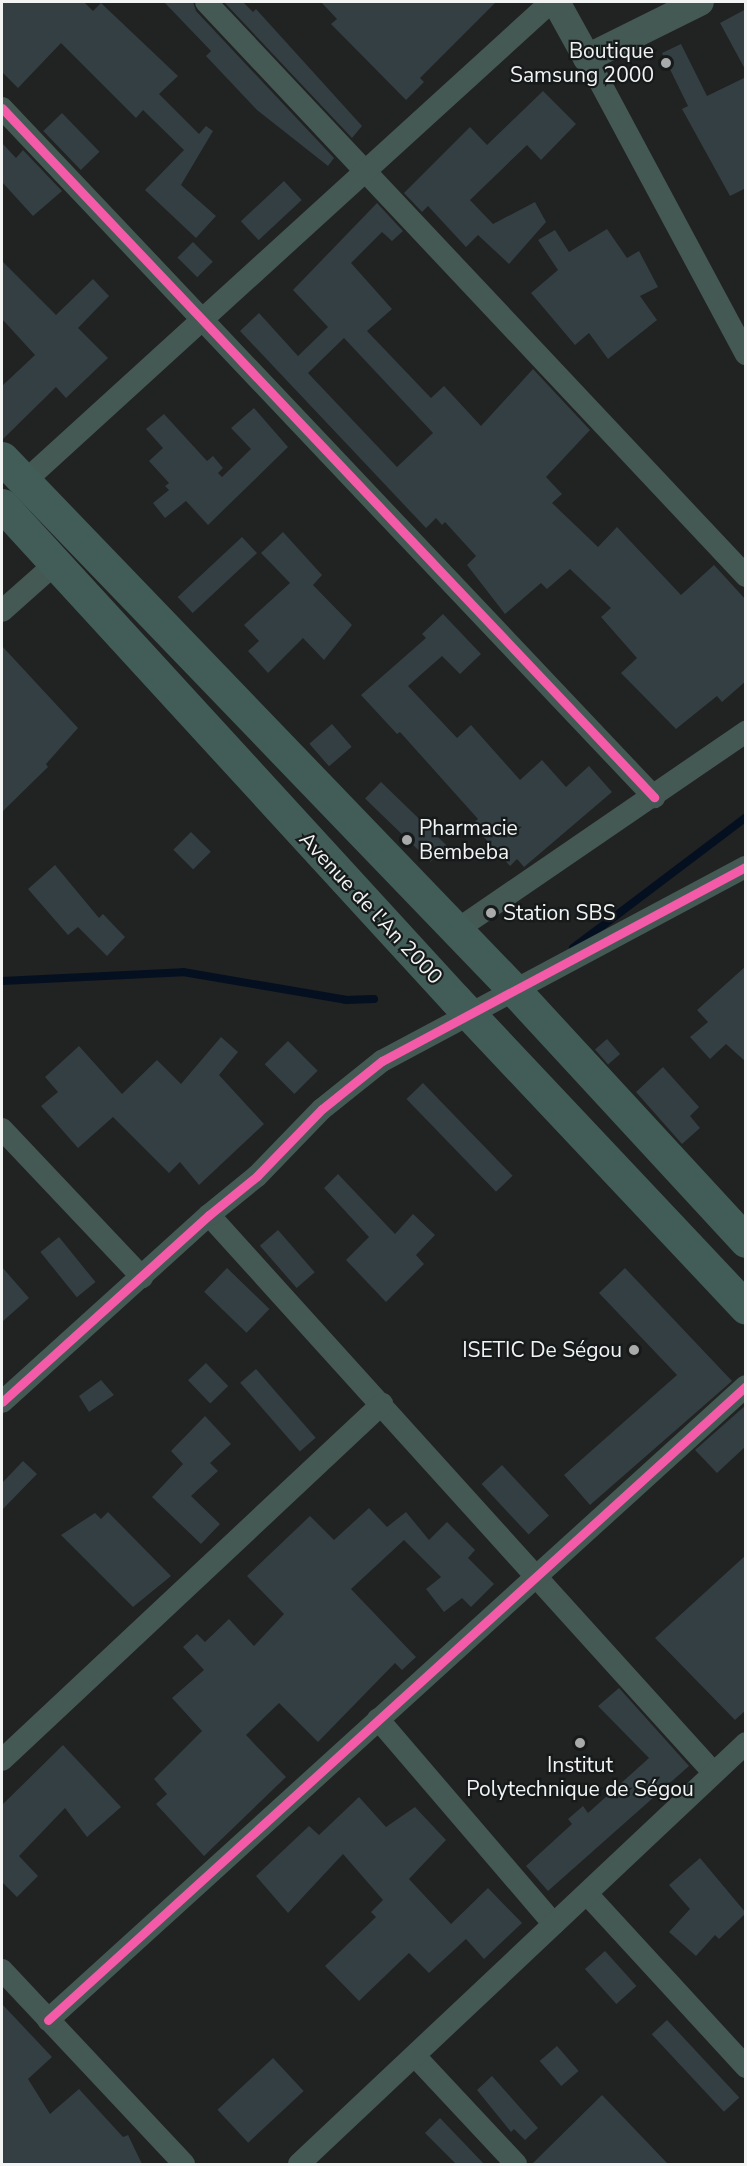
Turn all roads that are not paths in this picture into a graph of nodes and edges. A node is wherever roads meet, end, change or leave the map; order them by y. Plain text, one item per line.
1 (206, 2) edge
2 (550, 2) edge
3 (556, 2) edge
4 (700, 2) edge
5 (587, 58) junction
6 (2, 108) edge
7 (368, 171) junction
8 (201, 321) junction
9 (746, 354) edge
10 (2, 458) edge
11 (24, 482) junction
12 (2, 505) edge
13 (55, 564) junction
14 (746, 576) edge
15 (2, 611) edge
16 (746, 732) edge
17 (654, 797) junction
18 (746, 867) edge
19 (455, 930) junction
20 (516, 992) junction
21 (471, 1015) junction
22 (2, 1129) edge
23 (209, 1215) junction
24 (746, 1241) edge
25 (142, 1278) junction
26 (746, 1308) edge
27 (746, 1386) edge
28 (2, 1402) edge
29 (382, 1404) junction
30 (534, 1574) junction
31 (378, 1719) junction
32 (746, 1743) edge
33 (2, 1760) edge
34 (712, 1771) junction
35 (587, 1894) junction
36 (554, 1924) junction
37 (2, 1970) edge
38 (48, 2020) junction
39 (415, 2056) junction
40 (746, 2067) edge
41 (184, 2164) edge
42 (298, 2164) edge
43 (516, 2164) edge

1 - 7 street
2 - 7 street
3 - 5 street
4 - 5 street
5 - 9 street
6 - 8 street
7 - 8 street
7 - 14 street
8 - 11 street
8 - 17 street
10 - 11 main road, Avenue de l'An 2000
11 - 19 main road, Avenue de l'An 2000
12 - 13 main road, Avenue de l'An 2000
13 - 15 street
13 - 21 main road, Avenue de l'An 2000
16 - 17 street
17 - 19 street
18 - 20 street
19 - 20 main road, Avenue de l'An 2000
20 - 21 street
20 - 24 main road, Avenue de l'An 2000
21 - 23 street
21 - 26 main road, Avenue de l'An 2000
22 - 25 street
23 - 25 street
23 - 29 street
25 - 28 street
27 - 30 street
29 - 30 street
29 - 33 street
30 - 31 street
30 - 34 street
31 - 36 street
31 - 38 street
32 - 34 street
34 - 35 street
35 - 36 street
35 - 40 street
36 - 39 street
37 - 38 street
38 - 41 street
39 - 42 street
39 - 43 street

